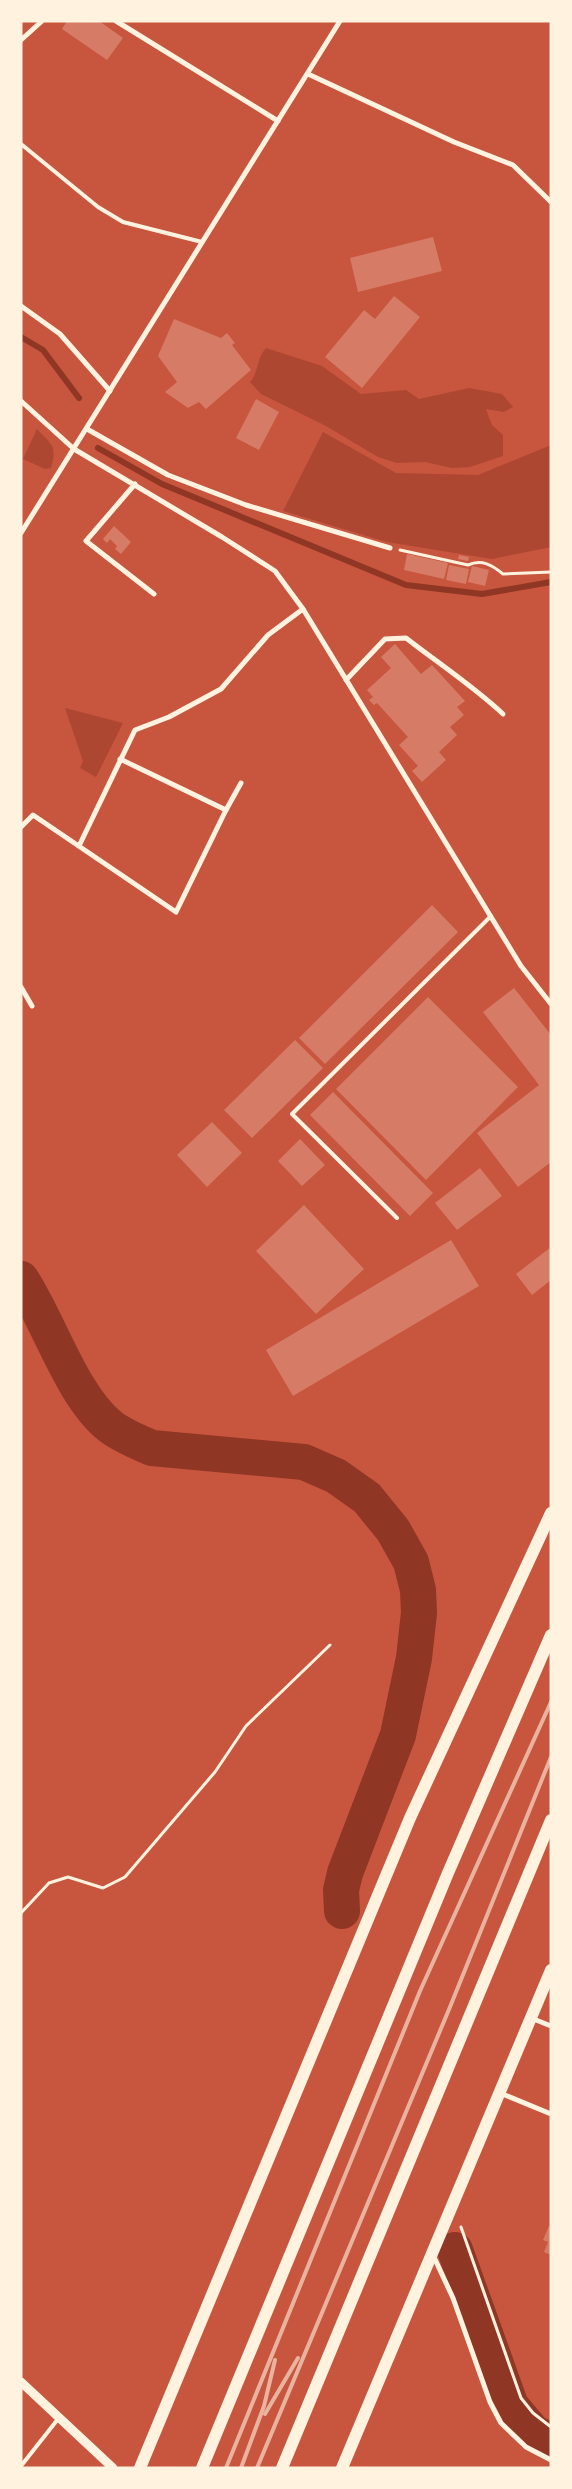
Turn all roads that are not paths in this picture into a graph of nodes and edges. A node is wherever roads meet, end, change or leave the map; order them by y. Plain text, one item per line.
1 (42, 21) edge
2 (116, 21) edge
3 (340, 21) edge
4 (21, 40) edge
5 (308, 74) junction
6 (278, 121) junction
7 (21, 144) edge
8 (551, 202) edge
9 (203, 242) junction
10 (21, 306) edge
11 (110, 391) junction
12 (21, 401) edge
13 (87, 429) junction
14 (74, 449) junction
15 (135, 484) junction
16 (21, 533) edge
17 (390, 548) road end
18 (154, 594) dead end
19 (303, 608) junction
20 (346, 680) junction
21 (503, 714) dead end
22 (120, 759) junction
23 (240, 783) dead end
24 (226, 810) junction
25 (21, 827) edge
26 (78, 846) junction
27 (491, 916) junction
28 (21, 987) edge
29 (551, 1004) edge
30 (32, 1006) dead end
31 (397, 1218) dead end
32 (551, 1513) edge
33 (551, 1635) edge
34 (551, 1820) edge
35 (551, 1970) edge
36 (530, 2018) junction
37 (551, 2026) edge
38 (500, 2092) junction
39 (551, 2114) edge
40 (432, 2252) junction
41 (21, 2382) edge
42 (60, 2417) junction
43 (551, 2460) edge
44 (21, 2466) edge
45 (113, 2468) edge
46 (140, 2468) edge
47 (202, 2468) edge
48 (282, 2468) edge
49 (342, 2468) edge

1 - 4 street
2 - 6 street
3 - 5 street
5 - 6 street
5 - 8 street
6 - 9 street
7 - 9 lane
9 - 11 street
10 - 11 street
11 - 13 street
12 - 14 street
13 - 14 street
13 - 17 street
14 - 15 street
14 - 16 street
15 - 18 street
15 - 19 street
19 - 20 street
19 - 22 street
20 - 21 street
20 - 27 street
22 - 24 street
22 - 26 street
23 - 24 street
24 - 26 street
25 - 26 street
27 - 29 street
27 - 31 lane
28 - 30 street
32 - 46 main road
33 - 47 main road
34 - 48 main road
35 - 36 main road
36 - 37 street
36 - 38 main road
38 - 39 street
38 - 40 main road
40 - 43 street
40 - 49 main road
41 - 42 street
42 - 44 lane
42 - 45 street

